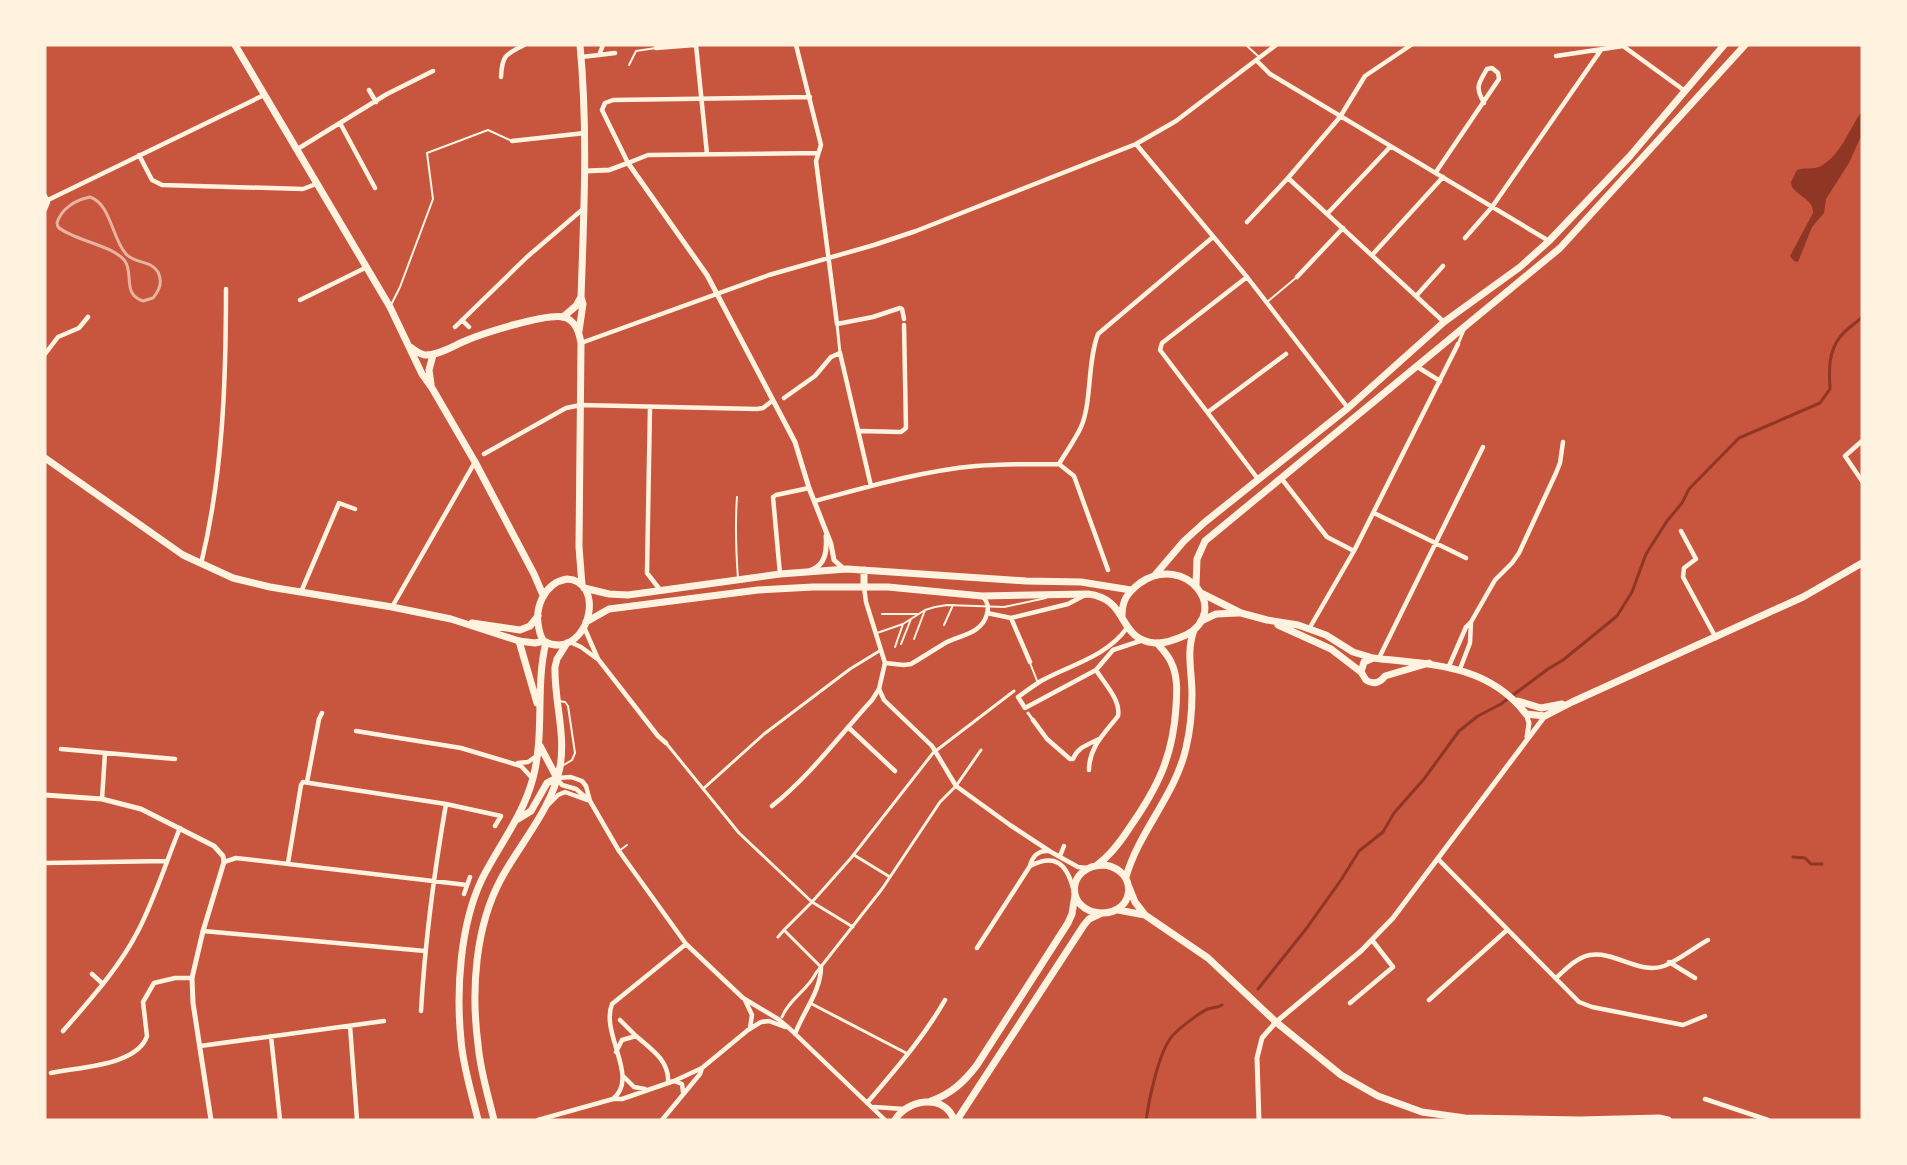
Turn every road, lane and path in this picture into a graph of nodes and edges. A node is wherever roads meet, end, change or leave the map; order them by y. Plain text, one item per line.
1 (235, 45) edge
2 (524, 45) edge
3 (580, 45) edge
4 (603, 45) edge
5 (695, 45) edge
6 (796, 45) edge
7 (1246, 45) edge
8 (1276, 45) edge
9 (1411, 45) edge
10 (1724, 45) edge
11 (1745, 45) edge
12 (667, 46) edge
13 (656, 48) joint
14 (1601, 50) junction
15 (615, 53) dead end
16 (599, 55) junction
17 (1556, 56) dead end
18 (581, 57) junction
19 (1258, 58) junction
20 (629, 65) dead end
21 (433, 72) dead end
22 (501, 76) dead end
23 (369, 90) dead end
24 (1685, 92) junction
25 (264, 95) junction
26 (810, 97) junction
27 (702, 99) junction
28 (376, 102) junction
29 (1484, 103) junction
30 (1340, 117) junction
31 (340, 123) junction
32 (585, 133) junction
33 (512, 141) joint
34 (1136, 144) junction
35 (1390, 147) junction
36 (296, 150) junction
37 (818, 153) junction
38 (707, 154) junction
39 (139, 155) junction
40 (628, 163) junction
41 (586, 171) junction
42 (1436, 172) junction
43 (1443, 177) junction
44 (1288, 178) junction
45 (316, 184) junction
46 (375, 188) dead end
47 (46, 198) edge
48 (585, 207) junction
49 (1492, 207) junction
50 (45, 209) edge
51 (1328, 214) junction
52 (1247, 222) dead end
53 (1343, 228) junction
54 (1214, 237) junction
55 (1465, 238) dead end
56 (1549, 241) junction
57 (1372, 254) junction
58 (829, 258) junction
59 (1443, 266) dead end
60 (365, 268) junction
61 (1247, 277) junction
62 (1297, 277) joint
63 (226, 290) dead end
64 (716, 292) junction
65 (1416, 295) junction
66 (581, 297) junction
67 (300, 300) dead end
68 (1267, 302) junction
69 (390, 307) junction
70 (88, 316) dead end
71 (562, 317) junction
72 (462, 320) junction
73 (1444, 322) junction
74 (837, 324) junction
75 (1466, 325) junction
76 (455, 327) dead end
77 (469, 327) dead end
78 (579, 331) junction
79 (1456, 334) junction
80 (581, 343) junction
81 (1163, 344) junction
82 (1458, 344) joint
83 (1153, 345) dead end
84 (410, 347) junction
85 (840, 353) junction
86 (45, 354) edge
87 (1286, 354) dead end
88 (433, 355) junction
89 (1416, 366) junction
90 (1440, 381) junction
91 (432, 388) junction
92 (784, 398) joint
93 (773, 403) junction
94 (581, 405) junction
95 (650, 407) junction
96 (1348, 408) junction
97 (1208, 412) junction
98 (860, 431) junction
99 (1862, 441) edge
100 (1563, 442) dead end
101 (1483, 447) dead end
102 (484, 454) dead end
103 (45, 458) edge
104 (475, 462) junction
105 (1059, 464) junction
106 (1281, 478) junction
107 (1258, 479) junction
108 (1862, 481) edge
109 (871, 486) junction
110 (809, 488) junction
111 (737, 497) dead end
112 (814, 501) junction
113 (355, 509) dead end
114 (1374, 513) junction
115 (1681, 531) dead end
116 (826, 534) junction
117 (1436, 543) junction
118 (1108, 546) dead end
119 (1101, 549) junction
120 (1354, 551) junction
121 (1466, 558) dead end
122 (1862, 563) edge
123 (200, 565) junction
124 (844, 569) junction
125 (864, 570) junction
126 (1108, 570) dead end
127 (807, 571) junction
128 (780, 574) junction
129 (1155, 574) junction
130 (738, 579) junction
131 (1196, 585) junction
132 (583, 587) junction
133 (864, 587) junction
134 (1131, 590) junction
135 (661, 591) junction
136 (300, 593) junction
137 (1063, 594) junction
138 (1088, 594) junction
139 (1203, 594) junction
140 (543, 595) junction
141 (982, 596) junction
142 (953, 605) junction
143 (392, 607) junction
144 (977, 607) junction
145 (925, 610) junction
146 (988, 610) junction
147 (1241, 613) junction
148 (882, 614) dead end
149 (918, 614) junction
150 (538, 616) junction
151 (1122, 617) junction
152 (1011, 618) junction
153 (911, 619) junction
154 (1267, 620) junction
155 (1201, 621) junction
156 (464, 622) junction
157 (1472, 622) junction
158 (585, 624) junction
159 (903, 624) junction
160 (944, 625) dead end
161 (1127, 628) junction
162 (1310, 629) junction
163 (1194, 630) junction
164 (877, 633) junction
165 (1716, 638) junction
166 (914, 639) dead end
167 (1143, 640) junction
168 (519, 641) junction
169 (545, 641) junction
170 (568, 643) junction
171 (1157, 643) junction
172 (901, 644) dead end
173 (895, 647) dead end
174 (882, 650) junction
175 (598, 659) junction
176 (1378, 659) junction
177 (1030, 662) joint
178 (885, 663) junction
179 (1429, 663) junction
180 (1449, 666) junction
181 (1460, 669) junction
182 (1096, 670) junction
183 (1361, 672) junction
184 (1385, 676) junction
185 (1038, 683) junction
186 (879, 689) junction
187 (1014, 692) dead end
188 (558, 700) junction
189 (1516, 700) junction
190 (1572, 702) junction
191 (322, 713) dead end
192 (1028, 713) dead end
193 (540, 714) junction
194 (1526, 714) junction
195 (1545, 716) junction
196 (1033, 720) joint
197 (848, 727) junction
198 (356, 731) dead end
199 (1099, 739) junction
200 (1527, 739) junction
201 (539, 743) junction
202 (666, 743) joint
203 (61, 749) dead end
204 (981, 750) dead end
205 (936, 751) junction
206 (105, 753) junction
207 (538, 754) junction
208 (175, 759) dead end
209 (516, 764) junction
210 (560, 767) junction
211 (1089, 770) dead end
212 (895, 771) dead end
213 (571, 777) junction
214 (557, 778) junction
215 (533, 779) junction
216 (307, 782) junction
217 (956, 786) junction
218 (703, 789) junction
219 (45, 795) edge
220 (102, 799) junction
221 (590, 801) junction
222 (446, 804) junction
223 (772, 806) dead end
224 (546, 807) junction
225 (518, 819) junction
226 (495, 826) dead end
227 (180, 828) junction
228 (627, 845) dead end
229 (1064, 846) dead end
230 (619, 851) junction
231 (1051, 852) junction
232 (852, 856) junction
233 (1060, 856) junction
234 (1438, 859) junction
235 (166, 861) junction
236 (224, 861) junction
237 (45, 863) edge
238 (288, 863) junction
239 (1097, 865) junction
240 (1030, 866) junction
241 (1087, 868) junction
242 (470, 877) dead end
243 (890, 877) junction
244 (1126, 877) junction
245 (433, 880) junction
246 (467, 885) junction
247 (1129, 887) junction
248 (1074, 892) junction
249 (464, 894) dead end
250 (812, 902) junction
251 (1112, 911) junction
252 (1101, 913) junction
253 (1145, 915) junction
254 (853, 927) junction
255 (784, 930) junction
256 (1508, 930) junction
257 (203, 931) junction
258 (778, 938) dead end
259 (1372, 940) junction
260 (1708, 940) dead end
261 (686, 944) junction
262 (977, 948) dead end
263 (425, 951) junction
264 (1670, 962) junction
265 (821, 967) junction
266 (92, 974) dead end
267 (192, 978) junction
268 (1556, 978) junction
269 (1695, 978) dead end
270 (103, 984) junction
271 (743, 998) junction
272 (945, 1000) dead end
273 (1429, 1000) dead end
274 (810, 1002) junction
275 (1350, 1003) dead end
276 (421, 1011) dead end
277 (1705, 1016) dead end
278 (783, 1017) dead end
279 (620, 1020) dead end
280 (384, 1021) dead end
281 (1276, 1022) junction
282 (350, 1026) junction
283 (750, 1029) junction
284 (790, 1029) junction
285 (63, 1031) dead end
286 (795, 1034) junction
287 (271, 1036) junction
288 (636, 1036) junction
289 (200, 1046) junction
290 (616, 1052) junction
291 (908, 1054) junction
292 (59, 1062) dead end
293 (702, 1068) junction
294 (60, 1071) junction
295 (51, 1073) dead end
296 (623, 1076) junction
297 (671, 1082) junction
298 (645, 1089) junction
299 (682, 1095) junction
300 (613, 1099) junction
301 (1705, 1099) dead end
302 (931, 1101) junction
303 (869, 1104) junction
304 (904, 1109) junction
305 (211, 1120) edge
306 (280, 1120) edge
307 (357, 1120) edge
308 (478, 1120) edge
309 (494, 1120) edge
310 (538, 1120) edge
311 (662, 1120) edge
312 (885, 1120) edge
313 (895, 1120) edge
314 (956, 1120) edge
315 (1259, 1120) edge
316 (1668, 1120) edge
317 (1768, 1120) edge

1 - 25 main road
2 - 22 street
3 - 18 main road
4 - 16 street
5 - 12 street
5 - 27 street
6 - 26 street
7 - 19 lane
8 - 19 street
9 - 30 street
10 - 24 main road
11 - 75 main road
12 - 13 street
13 - 20 lane
14 - 17 street
14 - 24 street
14 - 49 street
15 - 16 street
16 - 18 street
18 - 32 main road
19 - 30 street
19 - 34 street
21 - 28 street
23 - 28 street
24 - 56 main road
25 - 36 main road
25 - 39 street
26 - 27 street
26 - 37 street
27 - 38 street
27 - 40 street
28 - 31 street
29 - 29 street
29 - 42 street
30 - 35 street
30 - 44 street
31 - 36 street
31 - 46 street
32 - 33 street
32 - 41 main road
33 - 69 lane
34 - 54 street
34 - 58 street
35 - 42 street
35 - 51 street
36 - 45 main road
37 - 38 street
37 - 58 street
38 - 40 street
39 - 45 street
39 - 47 street
40 - 41 street
40 - 64 street
41 - 48 main road
42 - 43 street
43 - 49 street
43 - 57 street
44 - 51 street
44 - 52 street
45 - 60 main road
47 - 50 street
48 - 66 main road
48 - 72 street
49 - 55 street
49 - 56 street
51 - 53 street
53 - 57 street
53 - 62 street
54 - 61 street
54 - 105 street
56 - 73 main road
57 - 65 street
58 - 64 street
58 - 74 street
59 - 65 street
60 - 67 street
60 - 69 main road
61 - 68 street
61 - 81 street
62 - 68 lane
63 - 123 street
64 - 80 street
64 - 93 street
65 - 73 street
66 - 71 main road
66 - 78 main road
68 - 96 street
69 - 84 main road
70 - 86 street
71 - 78 main road
71 - 88 main road
72 - 76 street
72 - 77 street
73 - 79 main road
73 - 96 main road
74 - 85 street
74 - 98 street
75 - 79 main road
75 - 82 street
78 - 80 main road
79 - 89 main road
80 - 94 main road
81 - 83 street
81 - 97 street
82 - 90 street
84 - 88 main road
84 - 91 main road
85 - 92 street
85 - 98 street
87 - 97 street
88 - 91 main road
89 - 90 street
89 - 106 main road
90 - 114 street
91 - 104 main road
92 - 93 street
93 - 95 street
93 - 110 street
94 - 95 street
94 - 102 street
94 - 132 main road
95 - 135 street
96 - 107 main road
97 - 107 street
98 - 109 street
99 - 108 street
100 - 157 street
101 - 117 street
103 - 123 main road
104 - 140 main road
104 - 143 street
105 - 109 street
105 - 119 street
106 - 120 street
106 - 131 main road
107 - 129 main road
109 - 112 street
110 - 112 street
110 - 128 street
111 - 130 lane
112 - 116 street
113 - 136 street
114 - 117 street
114 - 120 street
115 - 165 street
116 - 124 street
116 - 127 street
117 - 121 street
117 - 176 street
118 - 119 street
119 - 126 street
120 - 162 street
122 - 165 main road
123 - 136 main road
124 - 125 main road
124 - 127 main road
125 - 133 main road
125 - 134 main road
127 - 128 main road
128 - 130 main road
129 - 131 main road
129 - 134 main road
130 - 135 main road
131 - 139 main road
132 - 135 main road
132 - 140 main road
132 - 158 main road
133 - 141 main road
133 - 158 main road
133 - 164 street
134 - 151 main road
136 - 143 main road
137 - 138 main road
137 - 141 main road
137 - 146 lane
138 - 151 main road
138 - 152 street
139 - 147 main road
139 - 155 main road
140 - 150 main road
141 - 146 street
142 - 144 lane
142 - 145 lane
142 - 160 lane
143 - 156 main road
144 - 146 lane
144 - 146 lane
145 - 149 lane
145 - 166 lane
146 - 152 street
146 - 178 street
147 - 154 main road
147 - 155 main road
148 - 149 lane
149 - 153 lane
150 - 156 main road
150 - 169 main road
151 - 161 main road
152 - 177 street
153 - 159 lane
153 - 172 lane
154 - 162 main road
154 - 183 main road
155 - 163 main road
156 - 168 main road
157 - 180 street
157 - 181 street
158 - 170 main road
158 - 175 street
159 - 164 lane
159 - 173 lane
161 - 167 main road
161 - 185 street
162 - 176 main road
163 - 171 main road
163 - 244 main road
164 - 174 street
165 - 190 main road
167 - 171 main road
167 - 182 street
168 - 169 main road
168 - 193 main road
169 - 170 main road
169 - 193 main road
170 - 175 street
170 - 188 main road
171 - 239 main road
174 - 178 street
174 - 218 street
175 - 202 street
176 - 179 main road
176 - 183 main road
176 - 184 main road
177 - 185 lane
178 - 186 street
179 - 180 main road
179 - 184 main road
180 - 181 main road
181 - 189 main road
182 - 185 street
182 - 199 street
183 - 184 main road
186 - 197 street
186 - 205 street
187 - 205 street
188 - 210 main road
188 - 210 lane
189 - 190 main road
189 - 194 main road
190 - 195 main road
191 - 216 street
192 - 196 street
193 - 201 main road
194 - 195 main road
194 - 200 street
195 - 200 street
196 - 199 street
197 - 212 street
197 - 223 street
198 - 209 street
199 - 211 street
200 - 234 street
201 - 207 main road
201 - 214 main road
202 - 218 street
203 - 206 street
204 - 217 street
205 - 217 street
205 - 232 street
206 - 208 street
206 - 220 street
207 - 209 street
207 - 215 main road
209 - 215 street
210 - 213 street
210 - 214 main road
213 - 214 street
213 - 221 street
214 - 221 street
214 - 224 main road
214 - 225 main road
215 - 225 main road
216 - 222 street
216 - 238 street
217 - 231 street
217 - 243 street
218 - 250 street
219 - 220 street
220 - 227 street
221 - 224 street
221 - 230 street
222 - 226 street
222 - 245 street
224 - 309 main road
225 - 308 main road
227 - 235 street
227 - 236 street
228 - 230 lane
229 - 233 street
230 - 261 street
231 - 233 street
231 - 240 street
232 - 243 street
232 - 250 street
233 - 241 street
234 - 256 street
234 - 259 street
235 - 237 street
235 - 270 street
236 - 238 street
236 - 257 street
238 - 245 street
239 - 241 main road
239 - 244 main road
240 - 248 street
240 - 262 street
241 - 248 main road
242 - 246 street
243 - 254 street
244 - 247 main road
245 - 246 street
245 - 263 street
246 - 249 street
247 - 251 main road
247 - 253 main road
248 - 252 main road
248 - 302 main road
250 - 254 street
250 - 255 street
251 - 252 main road
251 - 253 main road
252 - 314 main road
253 - 281 main road
254 - 265 street
255 - 258 street
255 - 265 street
256 - 268 street
256 - 273 street
257 - 263 street
257 - 267 street
259 - 275 street
259 - 281 street
260 - 264 street
261 - 271 street
261 - 290 street
263 - 276 street
264 - 268 street
264 - 269 street
265 - 274 street
265 - 278 street
266 - 270 street
267 - 289 street
267 - 294 street
268 - 277 street
270 - 285 street
271 - 283 street
271 - 284 street
272 - 291 street
274 - 286 street
274 - 291 street
279 - 288 street
280 - 282 street
281 - 315 street
281 - 316 main road
282 - 287 street
282 - 307 street
283 - 284 street
283 - 293 street
284 - 286 street
286 - 303 street
287 - 289 street
287 - 306 street
288 - 290 street
288 - 297 street
289 - 305 street
290 - 296 street
291 - 303 street
292 - 294 street
293 - 297 street
293 - 299 street
294 - 295 street
296 - 298 street
296 - 300 street
297 - 298 street
297 - 299 street
298 - 300 street
299 - 311 street
300 - 310 street
301 - 317 street
302 - 304 main road
302 - 314 main road
303 - 304 street
303 - 312 street
304 - 313 main road

